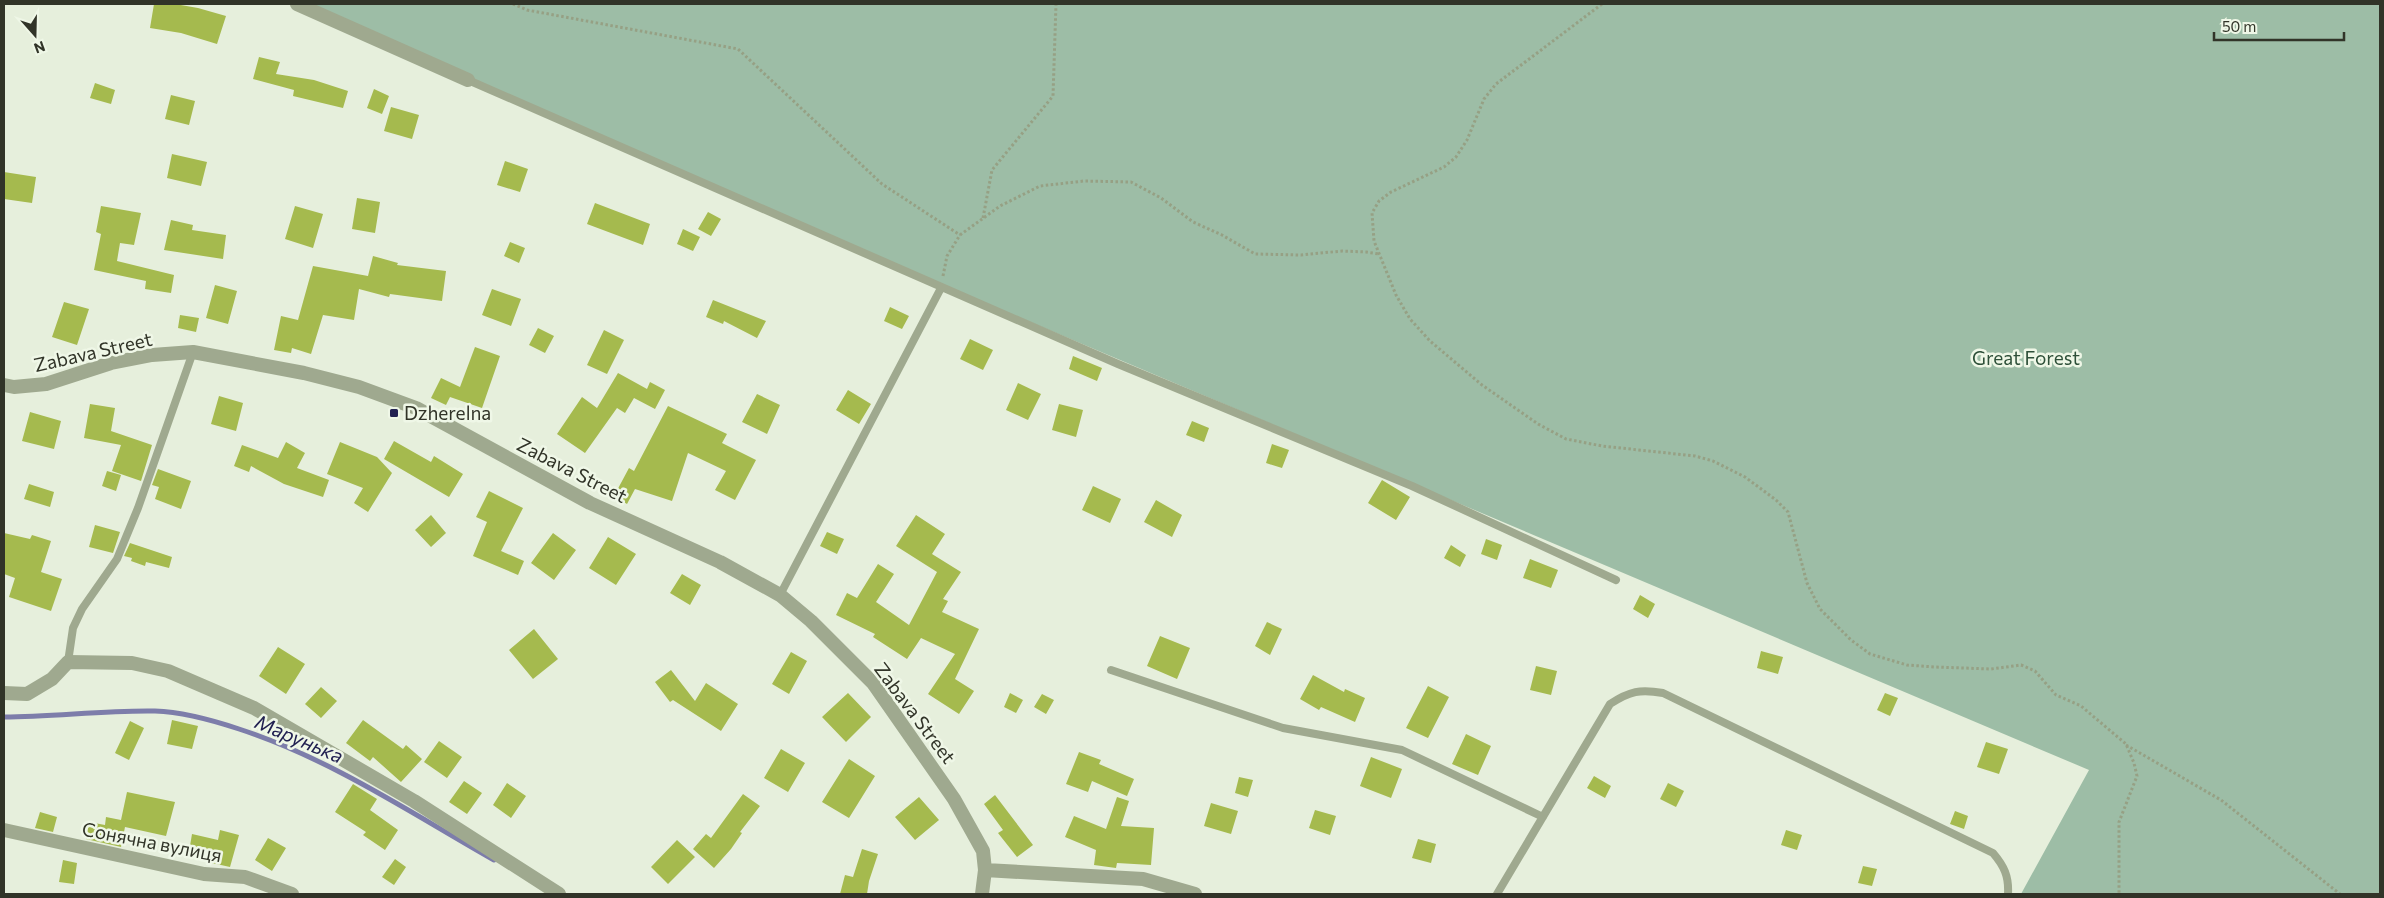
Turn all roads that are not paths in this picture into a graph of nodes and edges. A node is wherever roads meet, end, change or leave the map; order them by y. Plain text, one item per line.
1 (297, 4) edge
2 (468, 80) joint
3 (941, 288) junction
4 (193, 352) junction
5 (4, 385) edge
6 (1616, 580) dead end
7 (780, 595) junction
8 (68, 662) junction
9 (1111, 670) dead end
10 (4, 693) edge
11 (1543, 817) junction
12 (4, 830) edge
13 (985, 870) junction
14 (292, 894) edge
15 (560, 894) edge
16 (982, 894) edge
17 (1194, 894) edge
18 (1497, 894) edge
19 (2008, 894) edge

1 - 2 street
2 - 3 lane
3 - 6 lane
3 - 7 lane
4 - 5 street, Zabava Street
4 - 7 street, Zabava Street
4 - 8 lane
7 - 13 street, Zabava Street
8 - 10 street
8 - 15 street
9 - 11 lane
11 - 18 lane
11 - 19 lane
12 - 14 street, Сонячна вулиця
13 - 16 street, Zabava Street
13 - 17 street

